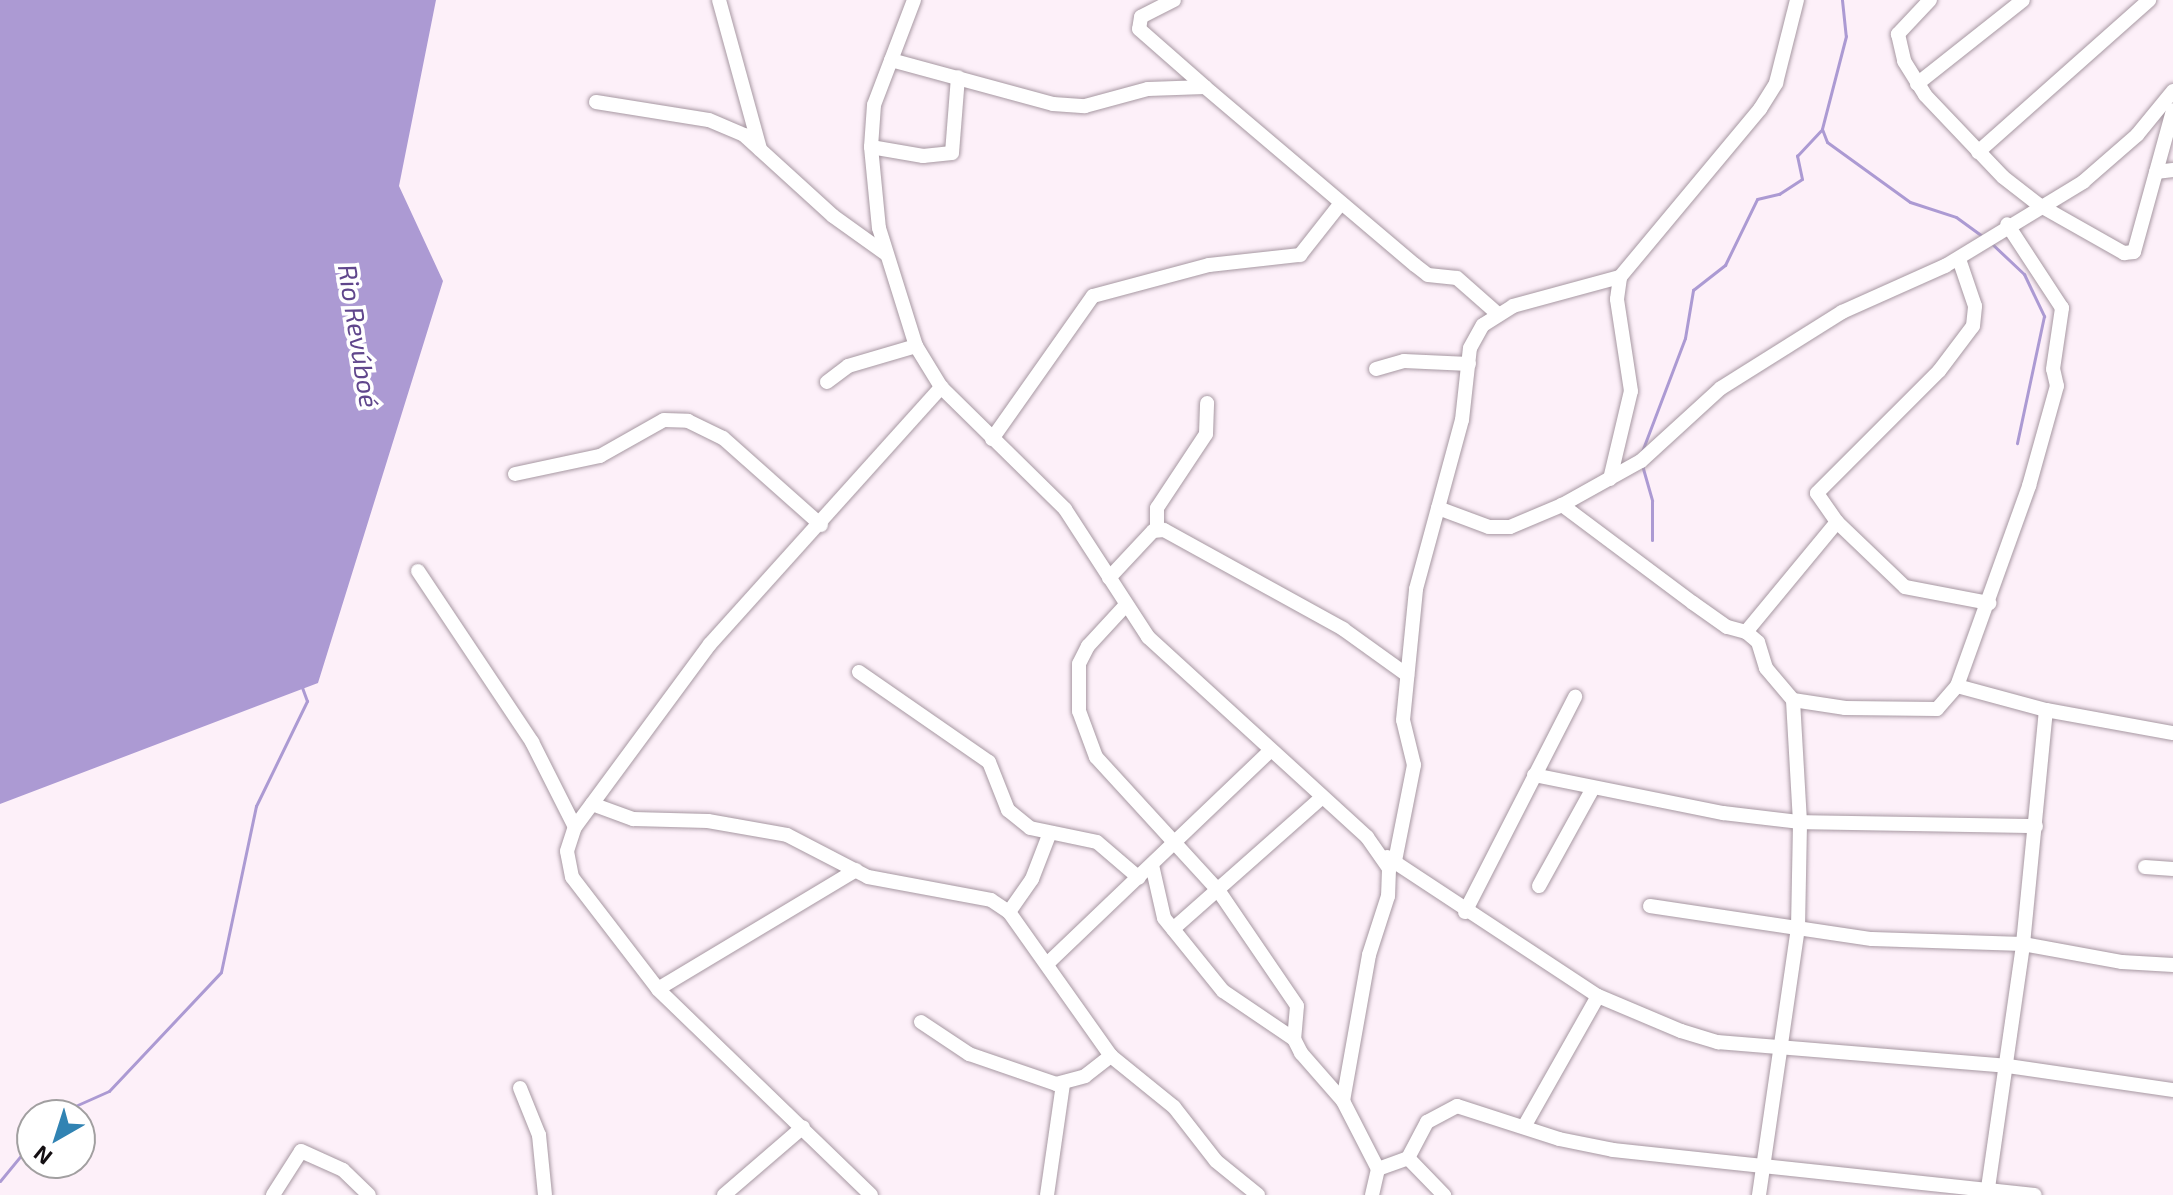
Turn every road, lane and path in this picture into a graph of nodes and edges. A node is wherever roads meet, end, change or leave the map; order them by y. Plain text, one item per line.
1 (719, 0) edge
2 (914, 0) edge
3 (1174, 0) edge
4 (1797, 0) edge
5 (1930, 0) edge
6 (2023, 0) edge
7 (2149, 0) edge
8 (891, 60) junction
9 (958, 77) junction
10 (1917, 84) junction
11 (1205, 87) junction
12 (2173, 91) edge
13 (596, 102) dead end
14 (2173, 110) edge
15 (871, 147) junction
16 (760, 149) junction
17 (1978, 152) junction
18 (2173, 170) edge
19 (2156, 172) junction
20 (1341, 203) junction
21 (2039, 205) junction
22 (2007, 224) junction
23 (886, 254) junction
24 (1959, 259) junction
25 (1620, 277) junction
26 (1498, 314) junction
27 (916, 346) junction
28 (1469, 364) junction
29 (1376, 369) dead end
30 (827, 382) dead end
31 (941, 387) junction
32 (1207, 403) dead end
33 (992, 439) junction
34 (515, 474) dead end
35 (1610, 479) junction
36 (1562, 505) junction
37 (1438, 508) junction
38 (1837, 522) junction
39 (821, 525) junction
40 (1157, 529) junction
41 (418, 571) dead end
42 (1109, 578) junction
43 (1989, 603) junction
44 (1124, 607) junction
45 (1746, 632) junction
46 (859, 672) dead end
47 (1407, 675) junction
48 (1957, 686) junction
49 (1575, 697) dead end
50 (1793, 700) junction
51 (2046, 710) junction
52 (2173, 733) edge
53 (1270, 751) junction
54 (1534, 775) junction
55 (1593, 788) junction
56 (1322, 797) junction
57 (592, 804) junction
58 (1800, 822) junction
59 (2036, 826) junction
60 (575, 827) junction
61 (1049, 835) junction
62 (1172, 845) junction
63 (1389, 858) junction
64 (1152, 865) junction
65 (2145, 867) dead end
66 (2173, 869) edge
67 (856, 870) junction
68 (1139, 878) junction
69 (1539, 886) dead end
70 (1218, 890) junction
71 (1650, 906) dead end
72 (1009, 912) junction
73 (1465, 912) junction
74 (1798, 928) junction
75 (1173, 929) junction
76 (2023, 944) junction
77 (1047, 964) junction
78 (2173, 965) edge
79 (658, 989) junction
80 (1598, 996) junction
81 (921, 1022) dead end
82 (1294, 1039) junction
83 (1777, 1047) junction
84 (1111, 1056) junction
85 (2008, 1066) junction
86 (1063, 1084) junction
87 (520, 1088) dead end
88 (2173, 1090) edge
89 (1343, 1101) junction
90 (1525, 1125) junction
91 (803, 1127) junction
92 (1408, 1158) junction
93 (1763, 1167) junction
94 (1378, 1169) junction
95 (1987, 1191) edge
96 (273, 1195) edge
97 (369, 1195) edge
98 (545, 1195) edge
99 (724, 1195) edge
100 (871, 1195) edge
101 (1047, 1195) edge
102 (1258, 1195) edge
103 (1372, 1195) edge
104 (1444, 1195) edge
105 (1759, 1195) edge
106 (2035, 1195) edge

1 - 16 street
2 - 8 street
3 - 11 street
4 - 25 street
5 - 10 street
6 - 10 street
7 - 17 street
8 - 9 street
8 - 15 street
9 - 11 street
9 - 15 street
10 - 17 street
11 - 20 street
12 - 21 street
13 - 16 street
14 - 19 street
15 - 23 street
16 - 23 street
17 - 21 street
18 - 19 street
19 - 21 street
20 - 26 street
20 - 33 street
21 - 22 street
22 - 24 street
22 - 43 street
23 - 27 street
24 - 35 street
24 - 38 street
25 - 26 street
25 - 35 street
26 - 28 street
27 - 30 street
27 - 31 street
28 - 29 street
28 - 37 street
31 - 33 street
31 - 39 street
32 - 40 street
33 - 42 street
34 - 39 street
35 - 36 street
36 - 37 street
36 - 45 street
37 - 47 street
38 - 43 street
38 - 45 street
39 - 57 street
40 - 42 street
40 - 47 street
41 - 60 street
42 - 44 street
43 - 48 street
44 - 53 street
44 - 62 street
45 - 50 street
46 - 61 street
47 - 63 street
48 - 50 street
48 - 51 street
49 - 54 street
50 - 58 street
51 - 52 street
51 - 59 street
53 - 56 street
53 - 62 street
54 - 55 street
54 - 73 street
55 - 58 street
55 - 69 street
56 - 63 street
56 - 70 street
57 - 60 street
57 - 67 street
58 - 59 street
58 - 74 street
59 - 76 street
60 - 79 street
61 - 68 street
61 - 72 street
62 - 64 street
62 - 70 street
63 - 73 street
63 - 89 street
64 - 68 street
64 - 75 street
65 - 66 street
67 - 72 street
67 - 79 street
68 - 77 street
70 - 75 street
70 - 82 street
71 - 74 street
72 - 77 street
73 - 80 street
74 - 76 street
74 - 83 street
75 - 82 street
76 - 78 street
76 - 85 street
77 - 84 street
79 - 91 street
80 - 83 street
80 - 90 street
81 - 86 street
82 - 89 street
83 - 85 street
83 - 93 street
84 - 86 street
84 - 102 street
85 - 88 street
85 - 95 street
86 - 101 street
87 - 98 street
89 - 94 street
90 - 92 street
90 - 93 street
91 - 99 street
91 - 100 street
92 - 94 street
92 - 104 street
93 - 95 street
93 - 105 street
94 - 103 street
95 - 106 street
96 - 97 street

